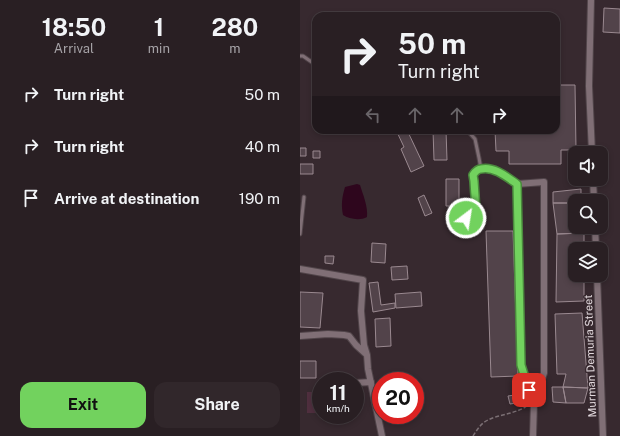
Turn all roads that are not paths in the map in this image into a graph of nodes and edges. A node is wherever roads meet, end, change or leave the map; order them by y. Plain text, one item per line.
1 (591, 0) edge
2 (300, 56) edge
3 (312, 62) edge
4 (471, 134) edge
5 (592, 146) edge
6 (480, 169) junction
7 (517, 184) junction
8 (304, 197) dead end
9 (454, 215) dead end
10 (300, 234) edge
11 (300, 269) edge
12 (597, 282) edge
13 (300, 336) edge
14 (367, 355) junction
15 (364, 382) edge
16 (372, 382) joint
17 (534, 402) junction
18 (380, 424) edge
19 (382, 436) edge
20 (533, 436) edge
21 (603, 436) edge

1 - 5 street
2 - 3 lane
4 - 6 lane
6 - 7 lane
6 - 9 lane
7 - 17 street
7 - 17 street
8 - 10 lane
11 - 14 street
12 - 21 street, Murman Demuria Street
13 - 14 street
14 - 16 street
15 - 16 street
17 - 20 street
18 - 19 street

